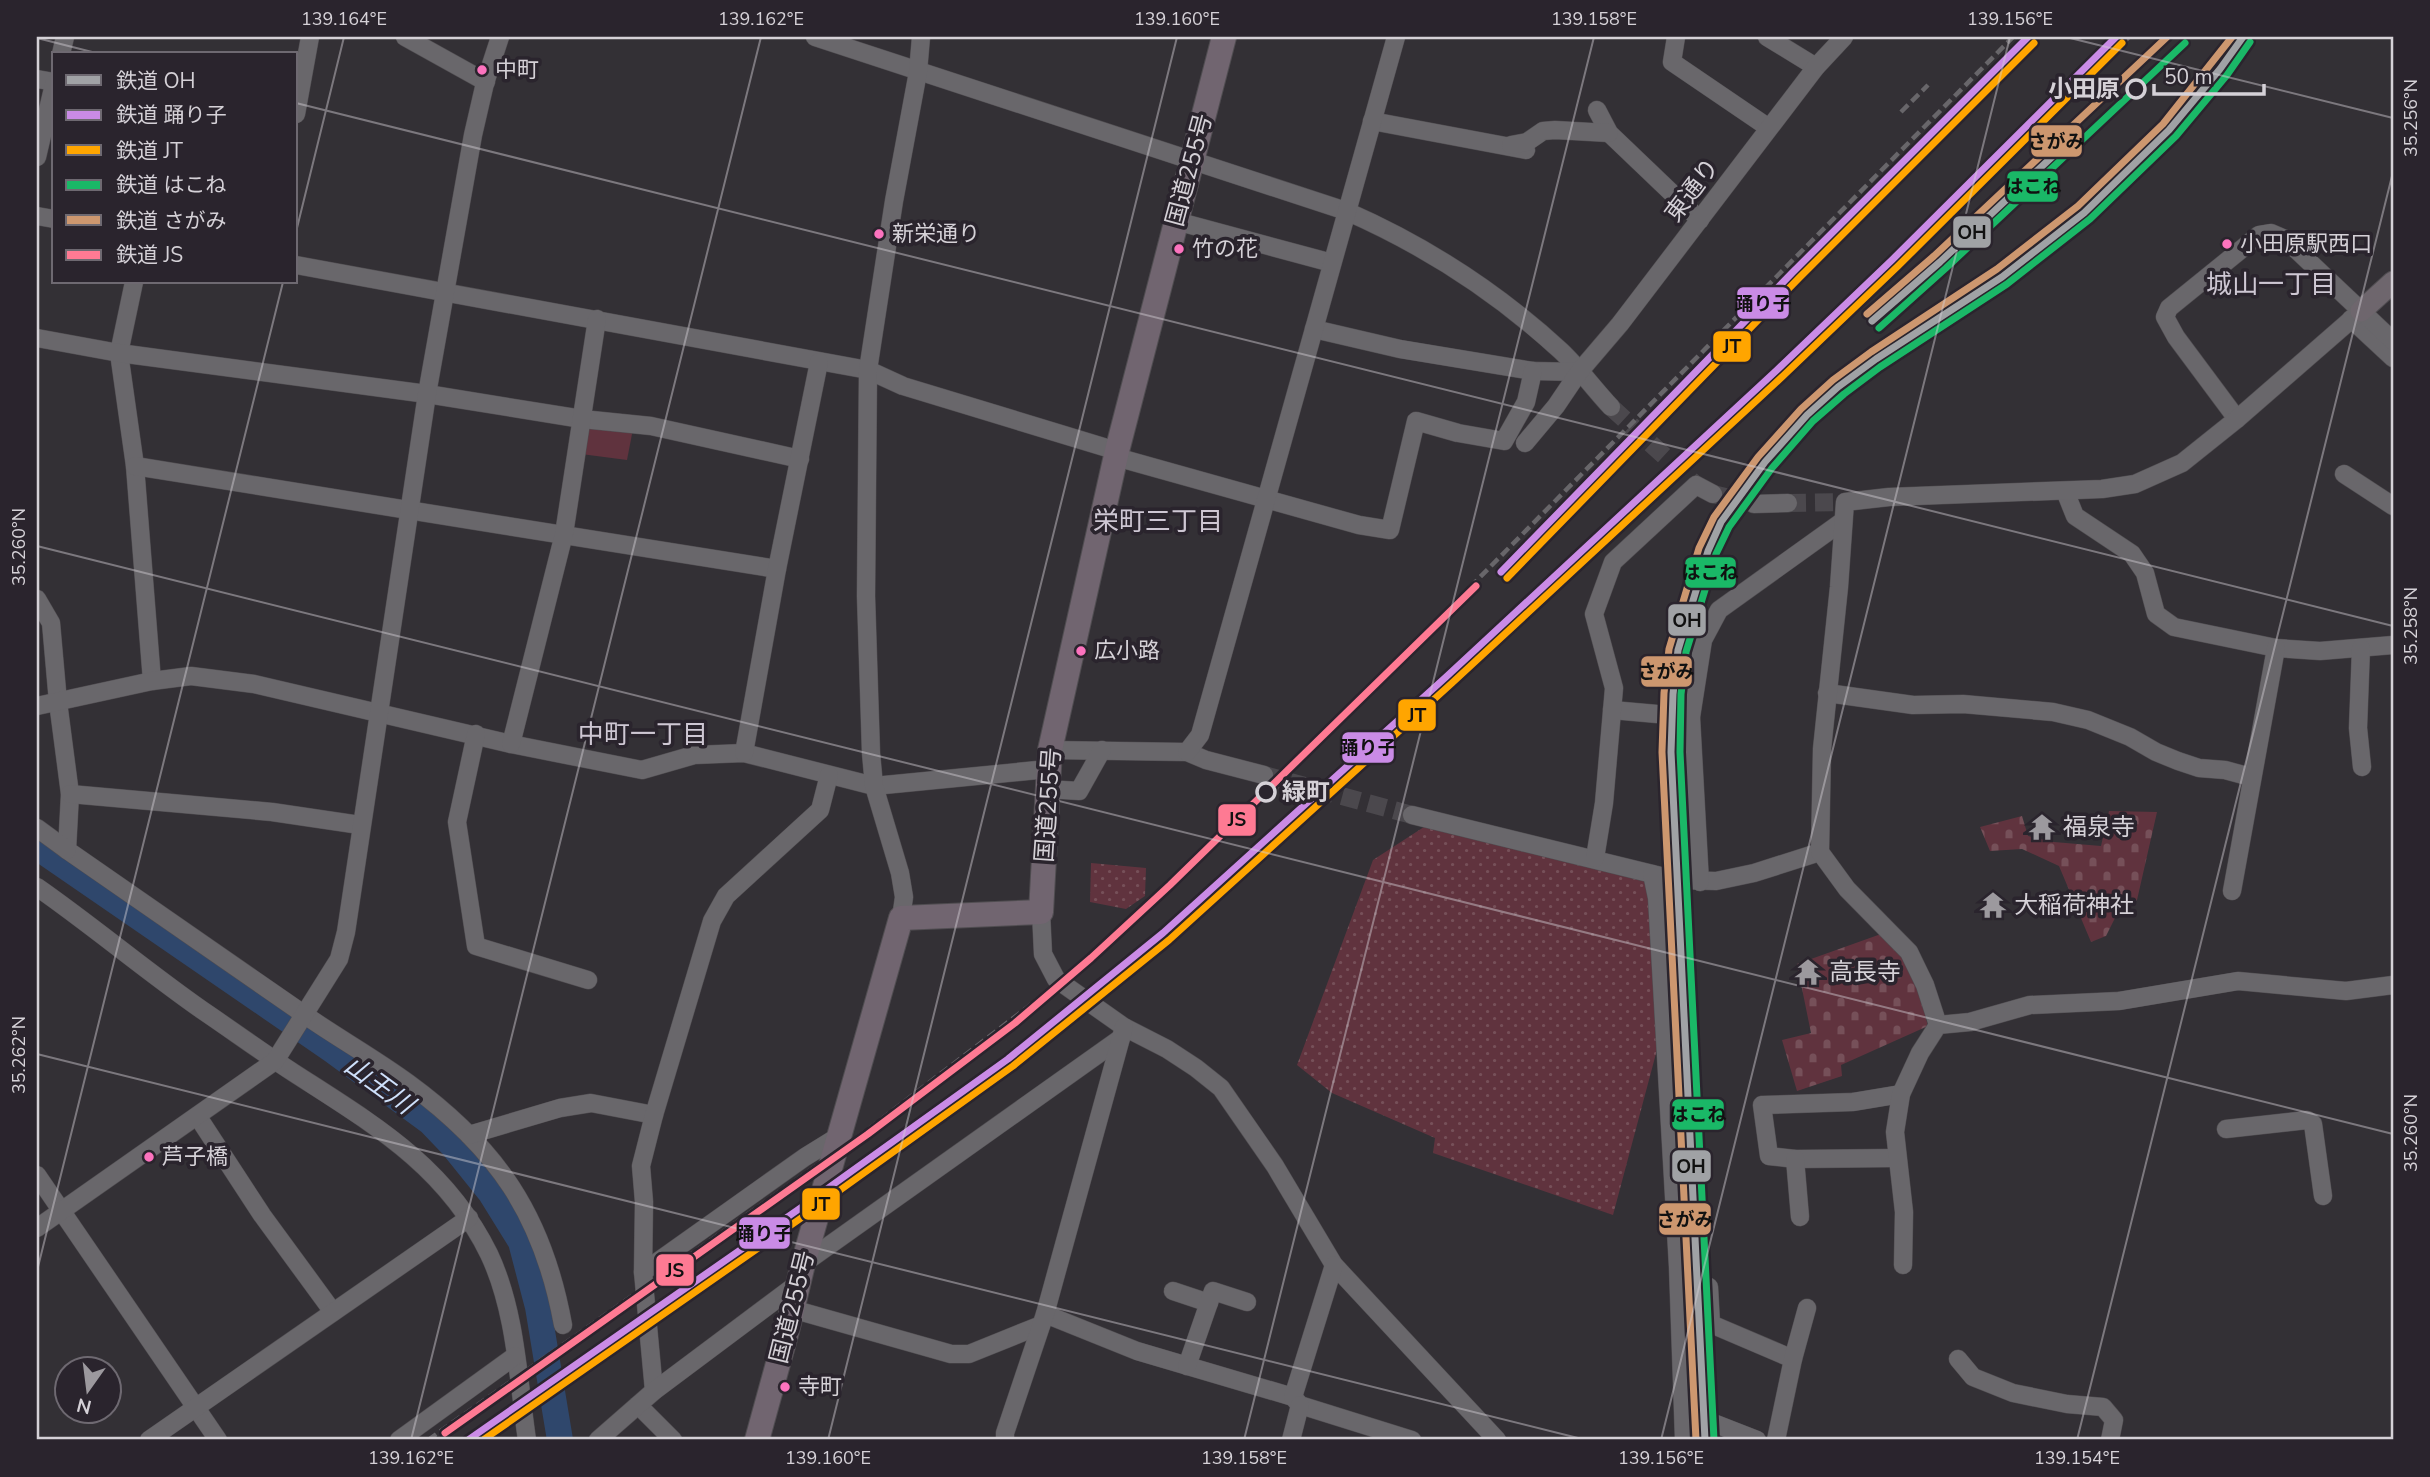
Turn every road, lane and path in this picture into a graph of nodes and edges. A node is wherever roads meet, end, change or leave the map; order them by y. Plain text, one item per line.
1 (310, 37) edge
2 (405, 37) edge
3 (500, 37) edge
4 (815, 37) edge
5 (921, 37) edge
6 (1224, 37) edge
7 (1396, 37) edge
8 (1676, 37) edge
9 (1767, 37) edge
10 (1844, 37) edge
11 (1816, 67) junction
12 (918, 72) junction
13 (486, 82) junction
14 (52, 92) edge
15 (298, 103) edge
16 (1597, 110) dead end
17 (1372, 121) junction
18 (1769, 128) junction
19 (1609, 133) junction
20 (1506, 146) junction
21 (1527, 150) dead end
22 (37, 157) edge
23 (1192, 160) junction
24 (1346, 211) junction
25 (1700, 220) junction
26 (1176, 221) junction
27 (1332, 263) junction
28 (298, 265) edge
29 (2393, 282) edge
30 (134, 284) edge
31 (445, 292) junction
32 (2356, 315) junction
33 (597, 319) junction
34 (1314, 329) junction
35 (37, 338) edge
36 (2393, 341) edge
37 (119, 353) junction
38 (2393, 358) edge
39 (819, 362) junction
40 (868, 370) junction
41 (1533, 371) junction
42 (1579, 372) junction
43 (427, 394) junction
44 (1611, 407) tunnel mouth
45 (582, 419) junction
46 (2237, 419) junction
47 (1525, 443) dead end
48 (1116, 454) junction
49 (800, 459) junction
50 (135, 466) junction
51 (2344, 474) dead end
52 (2065, 491) junction
53 (1713, 494) tunnel mouth
54 (1268, 500) junction
55 (1754, 503) tunnel mouth
56 (1788, 503) tunnel mouth
57 (2393, 506) edge
58 (409, 510) junction
59 (1843, 521) junction
60 (564, 534) junction
61 (777, 569) junction
62 (37, 599) edge
63 (2393, 645) edge
64 (2276, 648) junction
65 (2361, 648) junction
66 (152, 681) junction
67 (1827, 693) junction
68 (58, 702) junction
69 (37, 706) edge
70 (1612, 710) junction
71 (377, 714) junction
72 (1691, 717) junction
73 (477, 734) junction
74 (511, 744) junction
75 (1102, 750) junction
76 (1187, 752) junction
77 (744, 753) junction
78 (2362, 767) dead end
79 (1049, 769) junction
80 (829, 775) junction
81 (1264, 775) tunnel mouth
82 (2251, 777) junction
83 (874, 786) junction
84 (70, 794) junction
85 (1412, 815) tunnel mouth
86 (360, 825) junction
87 (37, 828) edge
88 (67, 850) junction
89 (1820, 852) junction
90 (1595, 858) junction
91 (1652, 874) junction
92 (1700, 882) junction
93 (2232, 891) dead end
94 (39, 892) edge
95 (1041, 912) junction
96 (901, 918) junction
97 (588, 980) dead end
98 (2393, 985) edge
99 (305, 1016) junction
100 (1938, 1025) junction
101 (1122, 1032) junction
102 (275, 1061) junction
103 (1901, 1094) junction
104 (654, 1115) junction
105 (198, 1117) junction
106 (2226, 1129) dead end
107 (469, 1135) junction
108 (839, 1136) junction
109 (1795, 1158) junction
110 (1897, 1158) junction
111 (37, 1175) edge
112 (2323, 1196) dead end
113 (62, 1211) junction
114 (1800, 1217) dead end
115 (469, 1218) junction
116 (37, 1228) edge
117 (1334, 1265) junction
118 (1903, 1265) dead end
119 (643, 1272) junction
120 (800, 1274) junction
121 (1709, 1286) dead end
122 (1172, 1291) dead end
123 (1209, 1303) junction
124 (1247, 1303) dead end
125 (1807, 1308) dead end
126 (792, 1309) junction
127 (333, 1312) junction
128 (1043, 1320) junction
129 (563, 1325) dead end
130 (515, 1356) junction
131 (1793, 1359) junction
132 (1958, 1359) dead end
133 (1188, 1366) junction
134 (654, 1391) junction
135 (1297, 1401) junction
136 (638, 1405) junction
137 (196, 1408) junction
138 (1716, 1424) dead end
139 (149, 1440) edge
140 (218, 1440) edge
141 (399, 1440) edge
142 (527, 1440) edge
143 (598, 1440) edge
144 (673, 1440) edge
145 (757, 1440) edge
146 (1005, 1440) edge
147 (1291, 1440) edge
148 (1412, 1440) edge
149 (1497, 1440) edge
150 (1684, 1440) edge
151 (1757, 1440) edge
152 (1776, 1440) edge
153 (2110, 1440) edge

1 - 15 street
2 - 13 street
3 - 13 street
4 - 12 street
5 - 12 street
6 - 23 highway, 国道255号
7 - 17 street
8 - 18 street
9 - 11 street
10 - 11 street, 東通り
11 - 18 street, 東通り
12 - 23 street
12 - 40 street
13 - 31 street
14 - 22 street
16 - 19 street
17 - 20 street
17 - 24 street
18 - 25 street, 東通り
19 - 20 street
19 - 25 street
20 - 21 street
23 - 24 street
23 - 26 highway, 国道255号
24 - 27 street
24 - 42 street
25 - 42 street, 東通り
26 - 27 street
26 - 48 highway, 国道255号
27 - 34 street
28 - 31 street
29 - 32 main road
30 - 37 street
31 - 33 street
31 - 43 street
32 - 36 street
32 - 38 street
32 - 46 street
32 - 46 street
33 - 39 street
33 - 45 street
34 - 41 street
34 - 54 street
35 - 37 street
37 - 43 street
37 - 50 street
39 - 40 street
39 - 49 street
40 - 48 street
40 - 83 street
41 - 42 street
41 - 54 street
42 - 44 street
42 - 47 street, 東通り
43 - 45 street
43 - 58 street
45 - 49 street
45 - 60 street
46 - 52 street
48 - 54 street
48 - 79 highway, 国道255号
49 - 61 street
50 - 58 street
50 - 66 street
51 - 57 street
52 - 59 street
52 - 64 street
53 - 70 street
54 - 76 street
55 - 56 street
58 - 60 street
58 - 71 street
59 - 67 street
59 - 72 street
60 - 61 street
60 - 74 street
61 - 77 street
62 - 68 street
63 - 65 street
64 - 65 street
64 - 82 street
65 - 78 street
66 - 68 street
66 - 71 street
67 - 82 street
67 - 89 street
68 - 69 street
68 - 84 street
70 - 72 street
70 - 90 street
71 - 73 street
71 - 86 street
72 - 92 street
73 - 74 street
73 - 97 street
74 - 77 street
75 - 76 street
75 - 79 street
75 - 79 street
76 - 81 street
77 - 80 street
79 - 83 street
79 - 95 highway, 国道255号
80 - 83 street
80 - 104 street
82 - 93 street
83 - 96 street
84 - 86 street
84 - 88 street
85 - 90 street
86 - 99 street
87 - 88 street
88 - 99 street
89 - 92 street
89 - 100 street
90 - 91 street
91 - 92 street
91 - 150 street
94 - 102 street
95 - 96 highway
95 - 101 street
96 - 108 highway, 国道255号
98 - 100 street
99 - 102 street
99 - 107 street
100 - 103 street
101 - 117 street
101 - 120 street
101 - 128 street
102 - 105 street
102 - 115 street
103 - 109 street
103 - 110 street
104 - 107 street
104 - 119 street
105 - 113 street
105 - 127 street
106 - 112 street
107 - 129 street
108 - 119 street
108 - 120 highway, 国道255号
109 - 110 street
109 - 114 street
110 - 118 street
111 - 113 street
113 - 116 street
113 - 137 street
115 - 127 street
115 - 130 street
117 - 135 street
117 - 149 street
119 - 134 street
120 - 126 highway, 国道255号
120 - 134 street
121 - 131 street
122 - 123 street
123 - 124 street
123 - 133 street
125 - 131 street
126 - 128 street
126 - 145 highway, 国道255号
127 - 137 street
128 - 133 street
128 - 146 street
130 - 141 street
130 - 142 street
131 - 152 street
132 - 153 street
133 - 135 street
134 - 136 street
135 - 147 street
135 - 148 street
136 - 143 street
136 - 144 street
137 - 139 street
137 - 140 street
138 - 151 street

